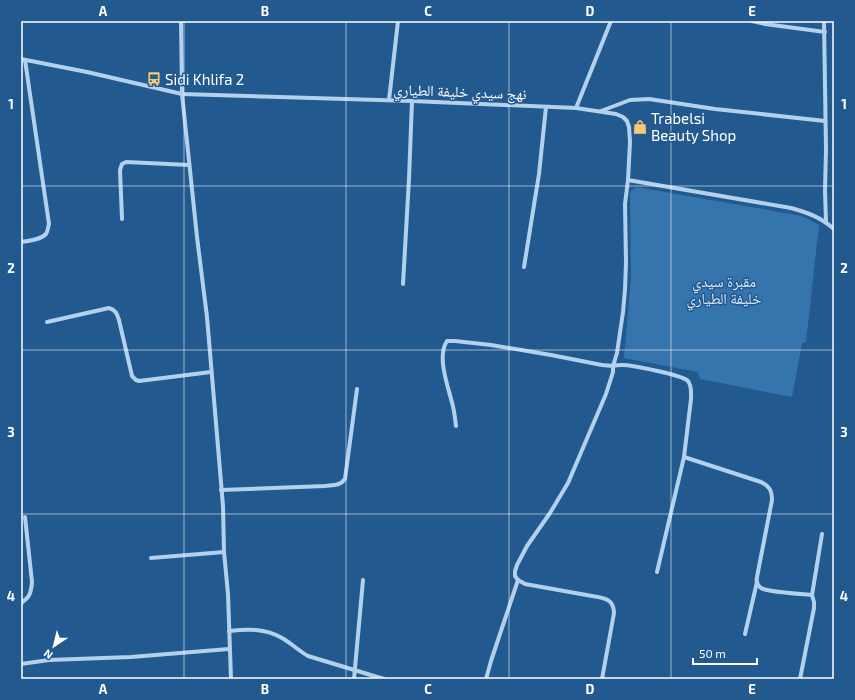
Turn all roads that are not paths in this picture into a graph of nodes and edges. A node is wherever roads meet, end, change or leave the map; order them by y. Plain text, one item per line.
1 (181, 21) edge
2 (398, 21) edge
3 (611, 21) edge
4 (752, 21) edge
5 (824, 21) edge
6 (825, 32) junction
7 (23, 59) edge
8 (182, 94) junction
9 (389, 100) junction
10 (412, 101) junction
11 (546, 107) junction
12 (576, 108) junction
13 (601, 111) junction
14 (825, 121) junction
15 (189, 166) junction
16 (628, 180) junction
17 (122, 219) dead end
18 (826, 222) junction
19 (834, 229) edge
20 (21, 242) edge
21 (524, 267) dead end
22 (403, 284) dead end
23 (47, 322) dead end
24 (613, 366) junction
25 (212, 372) junction
26 (357, 389) dead end
27 (456, 426) dead end
28 (684, 457) junction
29 (222, 490) junction
30 (25, 517) dead end
31 (822, 534) dead end
32 (224, 552) junction
33 (151, 558) dead end
34 (657, 572) dead end
35 (363, 580) dead end
36 (518, 580) junction
37 (757, 582) junction
38 (812, 595) junction
39 (21, 603) edge
40 (229, 631) junction
41 (745, 634) dead end
42 (229, 649) junction
43 (21, 664) edge
44 (356, 670) junction
45 (231, 679) edge
46 (354, 679) edge
47 (384, 679) edge
48 (486, 679) edge
49 (602, 679) edge
50 (800, 679) edge

1 - 8 street
2 - 9 street
3 - 12 street
4 - 6 street
5 - 6 street
6 - 14 street
7 - 8 street, نهج سيدي خليفة الطياري
7 - 20 street
8 - 9 street, نهج سيدي خليفة الطياري
8 - 15 street
9 - 10 street, نهج سيدي خليفة الطياري
10 - 11 street, نهج سيدي خليفة الطياري
10 - 22 street
11 - 12 street, نهج سيدي خليفة الطياري
11 - 21 street
12 - 13 street, نهج سيدي خليفة الطياري
13 - 14 street
13 - 16 street, نهج سيدي خليفة الطياري
14 - 18 street
15 - 17 street
15 - 25 street
16 - 18 street
16 - 24 street, نهج سيدي خليفة الطياري
18 - 19 street
23 - 25 street
24 - 27 street
24 - 28 street
24 - 36 street, نهج سيدي خليفة الطياري
25 - 29 street
26 - 29 street
28 - 34 street
28 - 37 street
29 - 32 street
30 - 39 street
31 - 38 street
32 - 33 street
32 - 40 street
35 - 44 street
36 - 48 street, نهج سيدي خليفة الطياري
36 - 49 street
37 - 38 street
37 - 41 street
38 - 50 street
40 - 42 street
40 - 44 street
42 - 43 street
42 - 45 street
44 - 46 street
44 - 47 street

